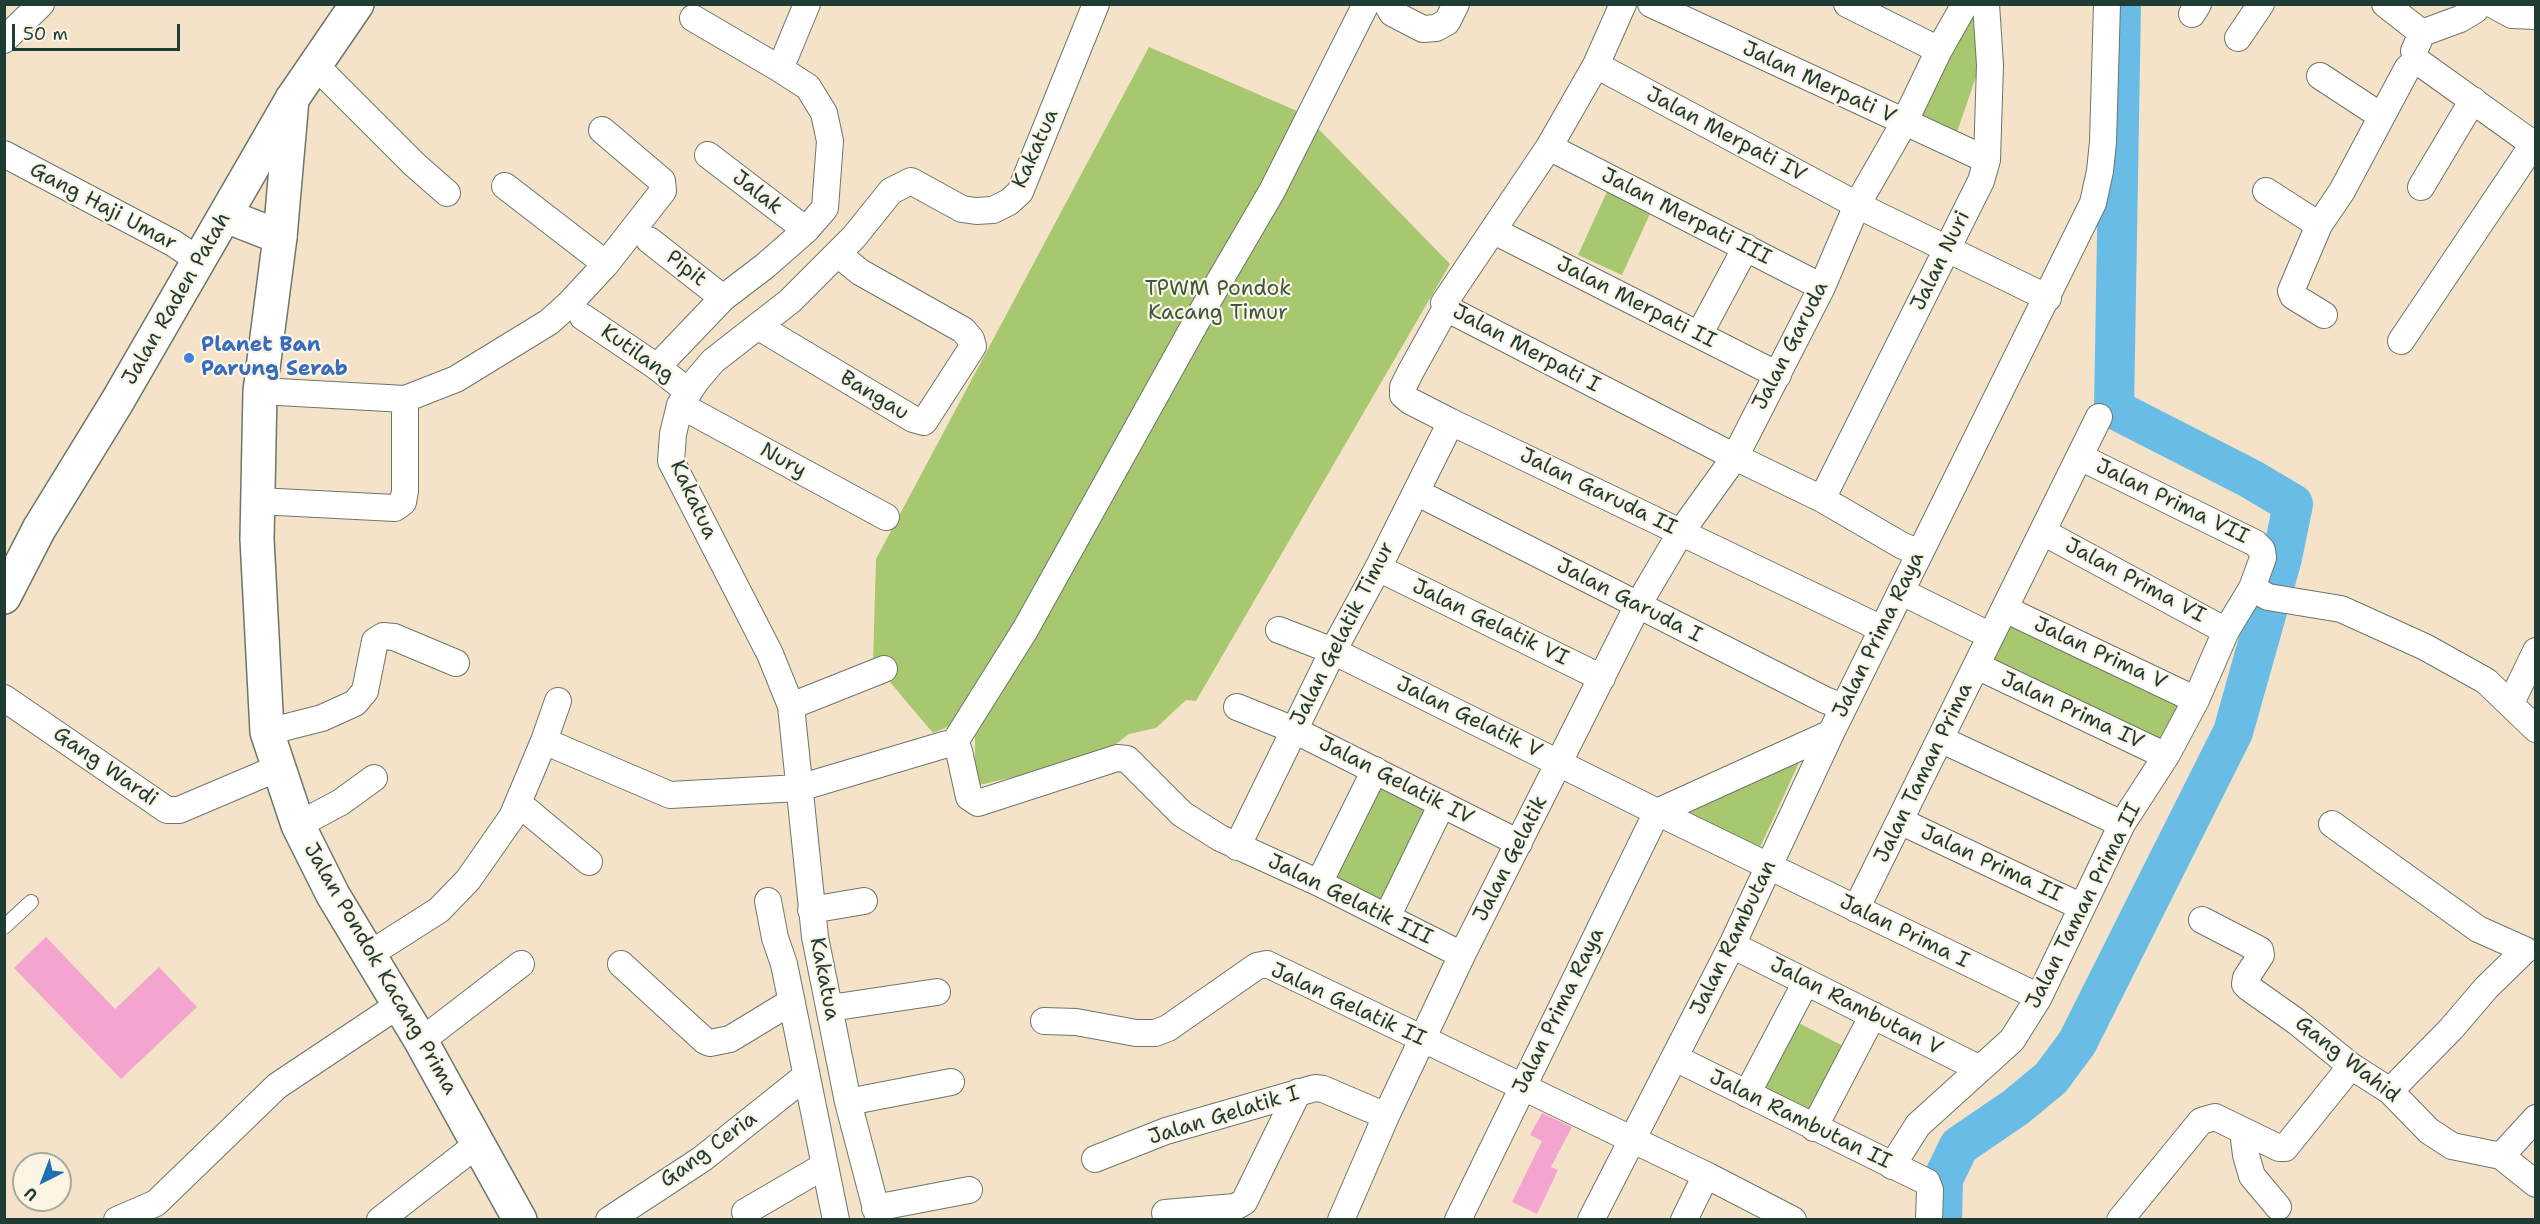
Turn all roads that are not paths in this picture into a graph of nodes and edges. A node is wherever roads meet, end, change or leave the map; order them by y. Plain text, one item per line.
1 (41, 4) edge
2 (357, 4) edge
3 (807, 4) edge
4 (1096, 4) edge
5 (1366, 4) edge
6 (1387, 4) edge
7 (1456, 4) edge
8 (1623, 4) edge
9 (1651, 4) edge
10 (1847, 4) edge
11 (1965, 4) edge
12 (1986, 4) edge
13 (2107, 4) edge
14 (2261, 4) edge
15 (2385, 4) edge
16 (2480, 4) edge
17 (2492, 4) edge
18 (2535, 16) edge
19 (693, 18) dead end
20 (2422, 33) junction
21 (2238, 38) dead end
22 (4, 40) edge
23 (1939, 50) junction
24 (2416, 60) junction
25 (315, 65) junction
26 (1596, 65) junction
27 (780, 69) junction
28 (2320, 76) dead end
29 (292, 99) junction
30 (2473, 100) junction
31 (2381, 116) junction
32 (1904, 123) junction
33 (602, 130) dead end
34 (2534, 146) edge
35 (1549, 147) junction
36 (4, 154) edge
37 (708, 155) dead end
38 (1986, 160) junction
39 (505, 186) dead end
40 (2421, 187) dead end
41 (2266, 191) dead end
42 (447, 193) dead end
43 (1857, 205) junction
44 (226, 216) junction
45 (2319, 225) junction
46 (839, 229) junction
47 (806, 230) junction
48 (1494, 231) junction
49 (280, 237) junction
50 (650, 240) dead end
51 (1746, 248) junction
52 (1947, 248) junction
53 (200, 261) junction
54 (606, 264) junction
55 (1822, 287) junction
56 (723, 298) junction
57 (2048, 298) junction
58 (1446, 308) junction
59 (2324, 315) dead end
60 (583, 317) dead end
61 (759, 327) junction
62 (1699, 335) junction
63 (2401, 341) dead end
64 (1778, 375) junction
65 (676, 385) junction
66 (260, 391) junction
67 (405, 399) junction
68 (2099, 417) dead end
69 (1451, 422) junction
70 (1735, 457) junction
71 (2080, 457) junction
72 (1416, 492) junction
73 (1822, 499) junction
74 (258, 501) junction
75 (886, 517) dead end
76 (1681, 532) junction
77 (2043, 532) junction
78 (2262, 550) joint
79 (1919, 553) junction
80 (1378, 568) junction
81 (1902, 592) junction
82 (2269, 594) junction
83 (4, 597) edge
84 (1638, 605) junction
85 (2005, 609) junction
86 (1882, 629) junction
87 (1279, 630) dead end
88 (2226, 631) junction
89 (1991, 636) junction
90 (1333, 651) junction
91 (2535, 651) edge
92 (456, 663) dead end
93 (1977, 666) junction
94 (884, 669) dead end
95 (1602, 678) junction
96 (4, 698) edge
97 (2196, 700) junction
98 (558, 701) dead end
99 (2511, 703) junction
100 (791, 706) junction
101 (1237, 707) dead end
102 (1844, 707) junction
103 (2535, 729) edge
104 (1294, 730) junction
105 (267, 732) junction
106 (1831, 733) junction
107 (1940, 739) junction
108 (544, 741) junction
109 (953, 745) junction
110 (2166, 756) junction
111 (1560, 763) junction
112 (278, 768) junction
113 (1375, 770) junction
114 (374, 778) dead end
115 (799, 788) junction
116 (518, 803) junction
117 (1442, 804) junction
118 (1657, 812) junction
119 (1900, 821) junction
120 (2122, 824) junction
121 (2332, 824) dead end
122 (298, 825) junction
123 (1519, 843) junction
124 (1237, 847) junction
125 (589, 862) dead end
126 (1769, 867) junction
127 (1319, 883) junction
128 (768, 901) dead end
129 (864, 901) dead end
130 (31, 902) dead end
131 (2082, 907) junction
132 (1856, 909) junction
133 (812, 910) junction
134 (1387, 917) junction
135 (2202, 920) dead end
136 (4, 927) edge
137 (2530, 944) edge
138 (1732, 945) junction
139 (370, 954) junction
140 (1462, 955) junction
141 (521, 964) dead end
142 (621, 964) dead end
143 (1806, 982) junction
144 (937, 992) dead end
145 (2039, 998) junction
146 (791, 1002) junction
147 (399, 1004) junction
148 (830, 1008) junction
149 (1873, 1015) junction
150 (1044, 1021) dead end
151 (421, 1041) junction
152 (1424, 1041) junction
153 (1675, 1058) junction
154 (2350, 1066) junction
155 (1980, 1069) junction
156 (806, 1076) junction
157 (951, 1082) dead end
158 (1521, 1087) junction
159 (2390, 1091) junction
160 (1299, 1092) junction
161 (1747, 1094) junction
162 (848, 1102) junction
163 (1386, 1116) junction
164 (2535, 1118) edge
165 (1814, 1128) junction
166 (2243, 1131) junction
167 (1633, 1141) junction
168 (479, 1143) junction
169 (2501, 1156) junction
170 (1095, 1159) dead end
171 (824, 1166) junction
172 (1892, 1166) junction
173 (1706, 1175) junction
174 (2535, 1184) edge
175 (969, 1190) dead end
176 (2278, 1207) dead end
177 (745, 1212) dead end
178 (1165, 1213) dead end
179 (877, 1214) edge
180 (117, 1220) edge
181 (380, 1220) edge
182 (520, 1220) edge
183 (609, 1220) edge
184 (836, 1220) edge
185 (1341, 1220) edge
186 (1458, 1220) edge
187 (1591, 1220) edge
188 (1684, 1220) edge
189 (1792, 1220) edge
190 (1929, 1220) edge
191 (2120, 1220) edge

1 - 22 street
2 - 25 street, Jalan Raden Patah
3 - 27 street
4 - 46 street, Kakatua
5 - 109 street
6 - 7 street
8 - 26 street, Jalan Merpati I
9 - 32 street, Jalan Merpati V
10 - 23 street
11 - 23 street, Jalan Garuda
12 - 38 street, Jalan Nuri
13 - 57 street, Jalan Prima Raya
14 - 21 street
15 - 20 street
16 - 20 street
17 - 18 street
19 - 27 street
20 - 24 street
23 - 32 street, Jalan Garuda
24 - 30 street
24 - 31 street
25 - 29 street, Jalan Raden Patah
25 - 42 street
26 - 35 street, Jalan Merpati I
26 - 43 street, Jalan Merpati IV
27 - 46 street
28 - 31 street
29 - 44 street, Jalan Raden Patah
29 - 49 street, Jalan Pondok Kacang Prima
30 - 34 street
30 - 40 street
31 - 45 street
32 - 38 street, Jalan Merpati V
32 - 43 street, Jalan Garuda
33 - 54 street
34 - 63 street
35 - 48 street, Jalan Merpati I
35 - 51 street, Jalan Merpati III
36 - 53 street, Gang Haji Umar
37 - 47 street, Jalak
38 - 52 street, Jalan Nuri
39 - 54 street
41 - 45 street
43 - 52 street, Jalan Merpati IV
43 - 55 street, Jalan Garuda
44 - 49 street
44 - 53 street, Jalan Raden Patah
45 - 59 street
46 - 47 street
46 - 61 street, Kakatua
46 - 61 street, Bangau
47 - 56 street
48 - 58 street, Jalan Merpati I
48 - 62 street, Jalan Merpati II
49 - 66 street, Jalan Pondok Kacang Prima
50 - 56 street, Pipit
51 - 55 street, Jalan Merpati III
51 - 62 street
52 - 57 street, Jalan Merpati IV
52 - 73 street, Jalan Nuri
53 - 83 street, Jalan Raden Patah
54 - 67 street
55 - 64 street, Jalan Garuda
56 - 65 street
57 - 79 street, Jalan Prima Raya
58 - 69 street, Jalan Garuda II
58 - 70 street, Jalan Merpati I
60 - 65 street, Kutilang
61 - 65 street, Kakatua
62 - 64 street, Jalan Merpati II
64 - 70 street, Jalan Garuda
65 - 75 street, Nury
65 - 100 street, Kakatua
66 - 67 street
66 - 74 street, Jalan Pondok Kacang Prima
67 - 74 street
68 - 71 street, Jalan Taman Prima
69 - 72 street, Jalan Gelatik Timur
69 - 76 street, Jalan Garuda II
70 - 73 street, Jalan Merpati I
70 - 76 street, Jalan Garuda
71 - 77 street, Jalan Taman Prima
71 - 78 street, Jalan Prima VII
72 - 80 street, Jalan Gelatik Timur
72 - 84 street, Jalan Garuda I
73 - 79 street, Jalan Merpati I
74 - 105 street, Jalan Pondok Kacang Prima
76 - 84 street, Jalan Garuda
76 - 86 street, Jalan Garuda II
77 - 85 street, Jalan Taman Prima
77 - 88 street, Jalan Prima VI
78 - 82 street, Jalan Taman Prima II
79 - 81 street, Jalan Prima Raya
80 - 90 street, Jalan Gelatik Timur
80 - 95 street, Jalan Gelatik VI
81 - 86 street, Jalan Prima Raya
81 - 89 street
82 - 88 street, Jalan Taman Prima II
82 - 99 street
84 - 95 street, Jalan Garuda
84 - 102 street, Jalan Garuda I
85 - 89 street, Jalan Taman Prima
85 - 97 street, Jalan Prima V
86 - 102 street, Jalan Prima Raya
87 - 90 street, Jalan Gelatik V
88 - 97 street, Jalan Taman Prima II
89 - 93 street, Jalan Taman Prima
90 - 104 street, Jalan Gelatik Timur
90 - 111 street, Jalan Gelatik V
91 - 99 street
92 - 105 street
93 - 107 street, Jalan Taman Prima
93 - 110 street, Jalan Prima IV
94 - 100 street
95 - 111 street, Jalan Gelatik
96 - 112 street, Gang Wardi
97 - 110 street, Jalan Taman Prima II
98 - 108 street
99 - 103 street
100 - 115 street, Kakatua
101 - 104 street, Jalan Gelatik IV
102 - 106 street, Jalan Prima Raya
104 - 113 street, Jalan Gelatik IV
104 - 124 street, Jalan Gelatik Timur
105 - 112 street, Jalan Pondok Kacang Prima
106 - 118 street, Jalan Prima Raya
106 - 126 street, Jalan Rambutan
107 - 119 street, Jalan Taman Prima
107 - 120 street
108 - 115 street
108 - 116 street
109 - 115 street
109 - 124 street, Jalan Gelatik III
110 - 120 street, Jalan Taman Prima II
111 - 118 street, Jalan Gelatik V
111 - 123 street, Jalan Gelatik
112 - 122 street, Jalan Pondok Kacang Prima
113 - 117 street, Jalan Gelatik IV
113 - 127 street
114 - 122 street
115 - 133 street, Kakatua
116 - 125 street
116 - 139 street
117 - 123 street, Jalan Gelatik IV
117 - 134 street
118 - 126 street, Jalan Gelatik V
118 - 158 street, Jalan Prima Raya
119 - 131 street, Jalan Prima II
119 - 132 street, Jalan Taman Prima
120 - 131 street, Jalan Taman Prima II
121 - 137 street
122 - 139 street, Jalan Pondok Kacang Prima
123 - 140 street, Jalan Gelatik
124 - 127 street, Jalan Gelatik III
126 - 132 street, Jalan Prima I
126 - 138 street, Jalan Rambutan
127 - 134 street, Jalan Gelatik III
128 - 146 street
129 - 133 street
130 - 136 lane
131 - 145 street, Jalan Taman Prima II
132 - 145 street, Jalan Prima I
133 - 148 street, Kakatua
134 - 140 street, Jalan Gelatik III
135 - 154 street, Gang Wahid
137 - 159 street
138 - 143 street, Jalan Rambutan V
138 - 153 street, Jalan Rambutan
139 - 147 street, Jalan Pondok Kacang Prima
140 - 152 street, Jalan Gelatik
141 - 151 street
142 - 146 street
143 - 149 street, Jalan Rambutan V
143 - 161 street
144 - 148 street
145 - 155 street, Jalan Taman Prima II
146 - 156 street
147 - 151 street, Jalan Pondok Kacang Prima
147 - 180 street
148 - 162 street, Kakatua
149 - 155 street, Jalan Rambutan V
149 - 165 street
150 - 152 street, Jalan Gelatik II
151 - 168 street, Jalan Pondok Kacang Prima
152 - 158 street, Jalan Gelatik II
152 - 163 street, Jalan Gelatik
153 - 161 street, Jalan Rambutan II
153 - 167 street, Jalan Rambutan
154 - 159 street, Gang Wahid
154 - 166 street
155 - 172 street, Jalan Taman Prima II
156 - 171 street
156 - 183 street, Gang Ceria
157 - 162 street
158 - 167 street, Jalan Gelatik II
158 - 186 street, Jalan Prima Raya
159 - 169 street, Gang Wahid
160 - 163 street, Jalan Gelatik I
160 - 170 street, Jalan Gelatik I
160 - 178 street
161 - 165 street, Jalan Rambutan II
162 - 179 street, Kakatua
163 - 185 street, Jalan Gelatik
164 - 169 street
165 - 172 street, Jalan Rambutan II
166 - 176 street
166 - 191 street
167 - 173 street, Jalan Gelatik II
167 - 187 street, Jalan Rambutan
168 - 181 street
168 - 182 street, Jalan Pondok Kacang Prima
169 - 174 street, Gang Wahid
171 - 177 street
171 - 184 street
172 - 190 street, Jalan Rambutan II
173 - 188 street
173 - 189 street, Jalan Gelatik II
175 - 179 street

